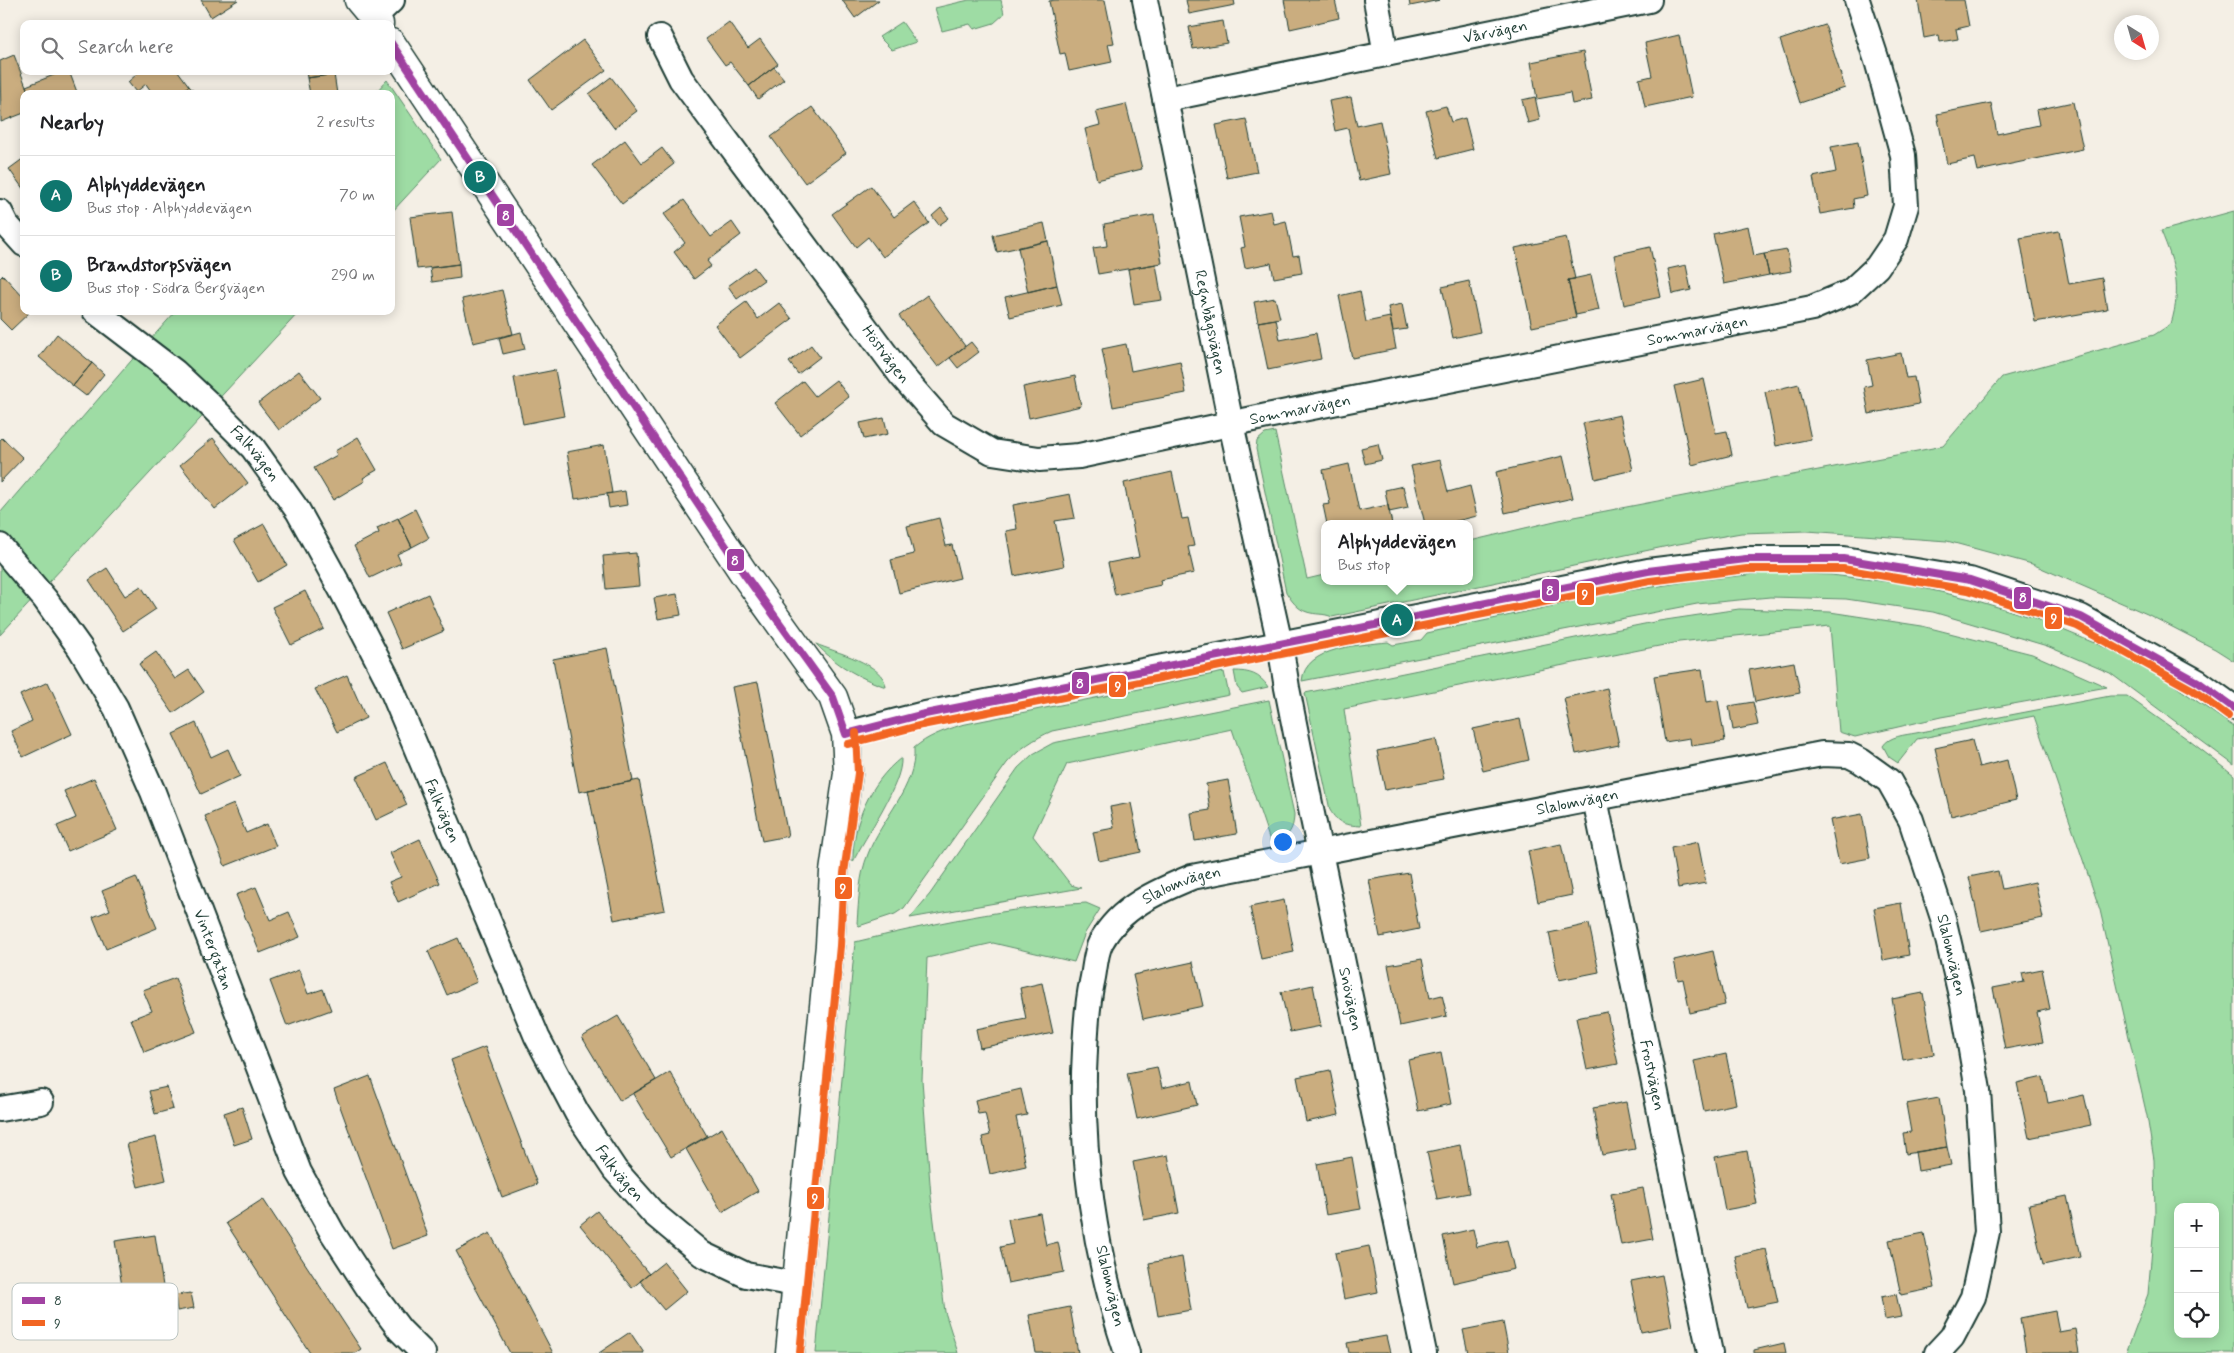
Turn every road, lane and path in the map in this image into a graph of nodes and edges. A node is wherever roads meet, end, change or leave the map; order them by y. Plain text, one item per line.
1 (1145, 0) edge
2 (1376, 0) edge
3 (1648, 0) edge
4 (1857, 0) edge
5 (1605, 4) edge
6 (660, 37) dead end
7 (395, 49) edge
8 (1386, 54) junction
9 (1166, 99) junction
10 (0, 212) edge
11 (20, 240) edge
12 (100, 315) edge
13 (1232, 424) junction
14 (0, 546) edge
15 (1280, 644) junction
16 (2234, 708) edge
17 (846, 734) junction
18 (1595, 799) junction
19 (1320, 853) junction
20 (41, 1102) dead end
21 (0, 1109) edge
22 (795, 1284) junction
23 (423, 1353) edge
24 (790, 1353) edge
25 (1128, 1353) edge
26 (1424, 1353) edge
27 (1710, 1353) edge
28 (1937, 1353) edge

1 - 9 street, Regnbågsvägen
2 - 8 street
3 - 5 street, Vårvägen
4 - 13 street, Sommarvägen
5 - 8 street, Vårvägen
6 - 13 street, Höstvägen
7 - 17 street
8 - 9 street, Vårvägen
9 - 13 street, Regnbågsvägen
10 - 11 street
12 - 22 street, Falkvägen
13 - 15 street, Regnbågsvägen
14 - 23 street, Vintergatan
15 - 16 street
15 - 17 street
15 - 19 street, Snövägen
17 - 22 street
18 - 19 street, Slalomvägen
18 - 27 street, Frostvägen
18 - 28 street, Slalomvägen
19 - 25 street, Slalomvägen
19 - 26 street, Snövägen
20 - 21 street
22 - 24 street

